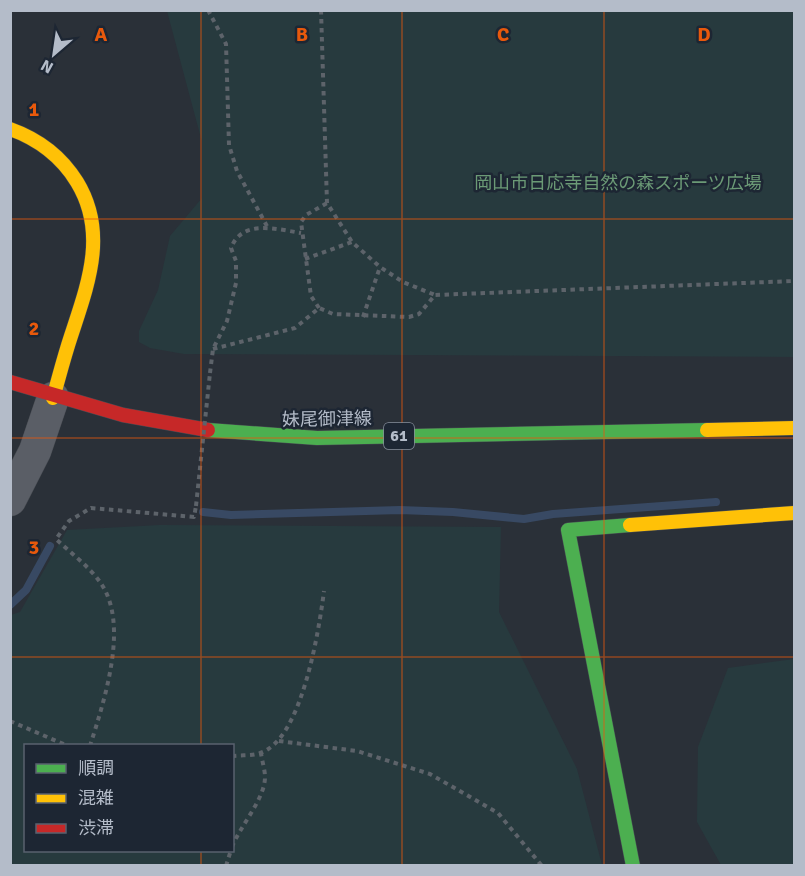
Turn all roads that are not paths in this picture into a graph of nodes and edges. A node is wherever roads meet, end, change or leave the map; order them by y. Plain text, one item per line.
1 (10, 129) edge
2 (10, 382) edge
3 (53, 398) junction
4 (795, 428) edge
5 (10, 500) edge
6 (795, 513) edge
7 (633, 866) edge

1 - 3 main road
2 - 3 main road, 妹尾御津線 / 61
3 - 4 main road, 妹尾御津線 / 61
3 - 5 street
6 - 7 main road

